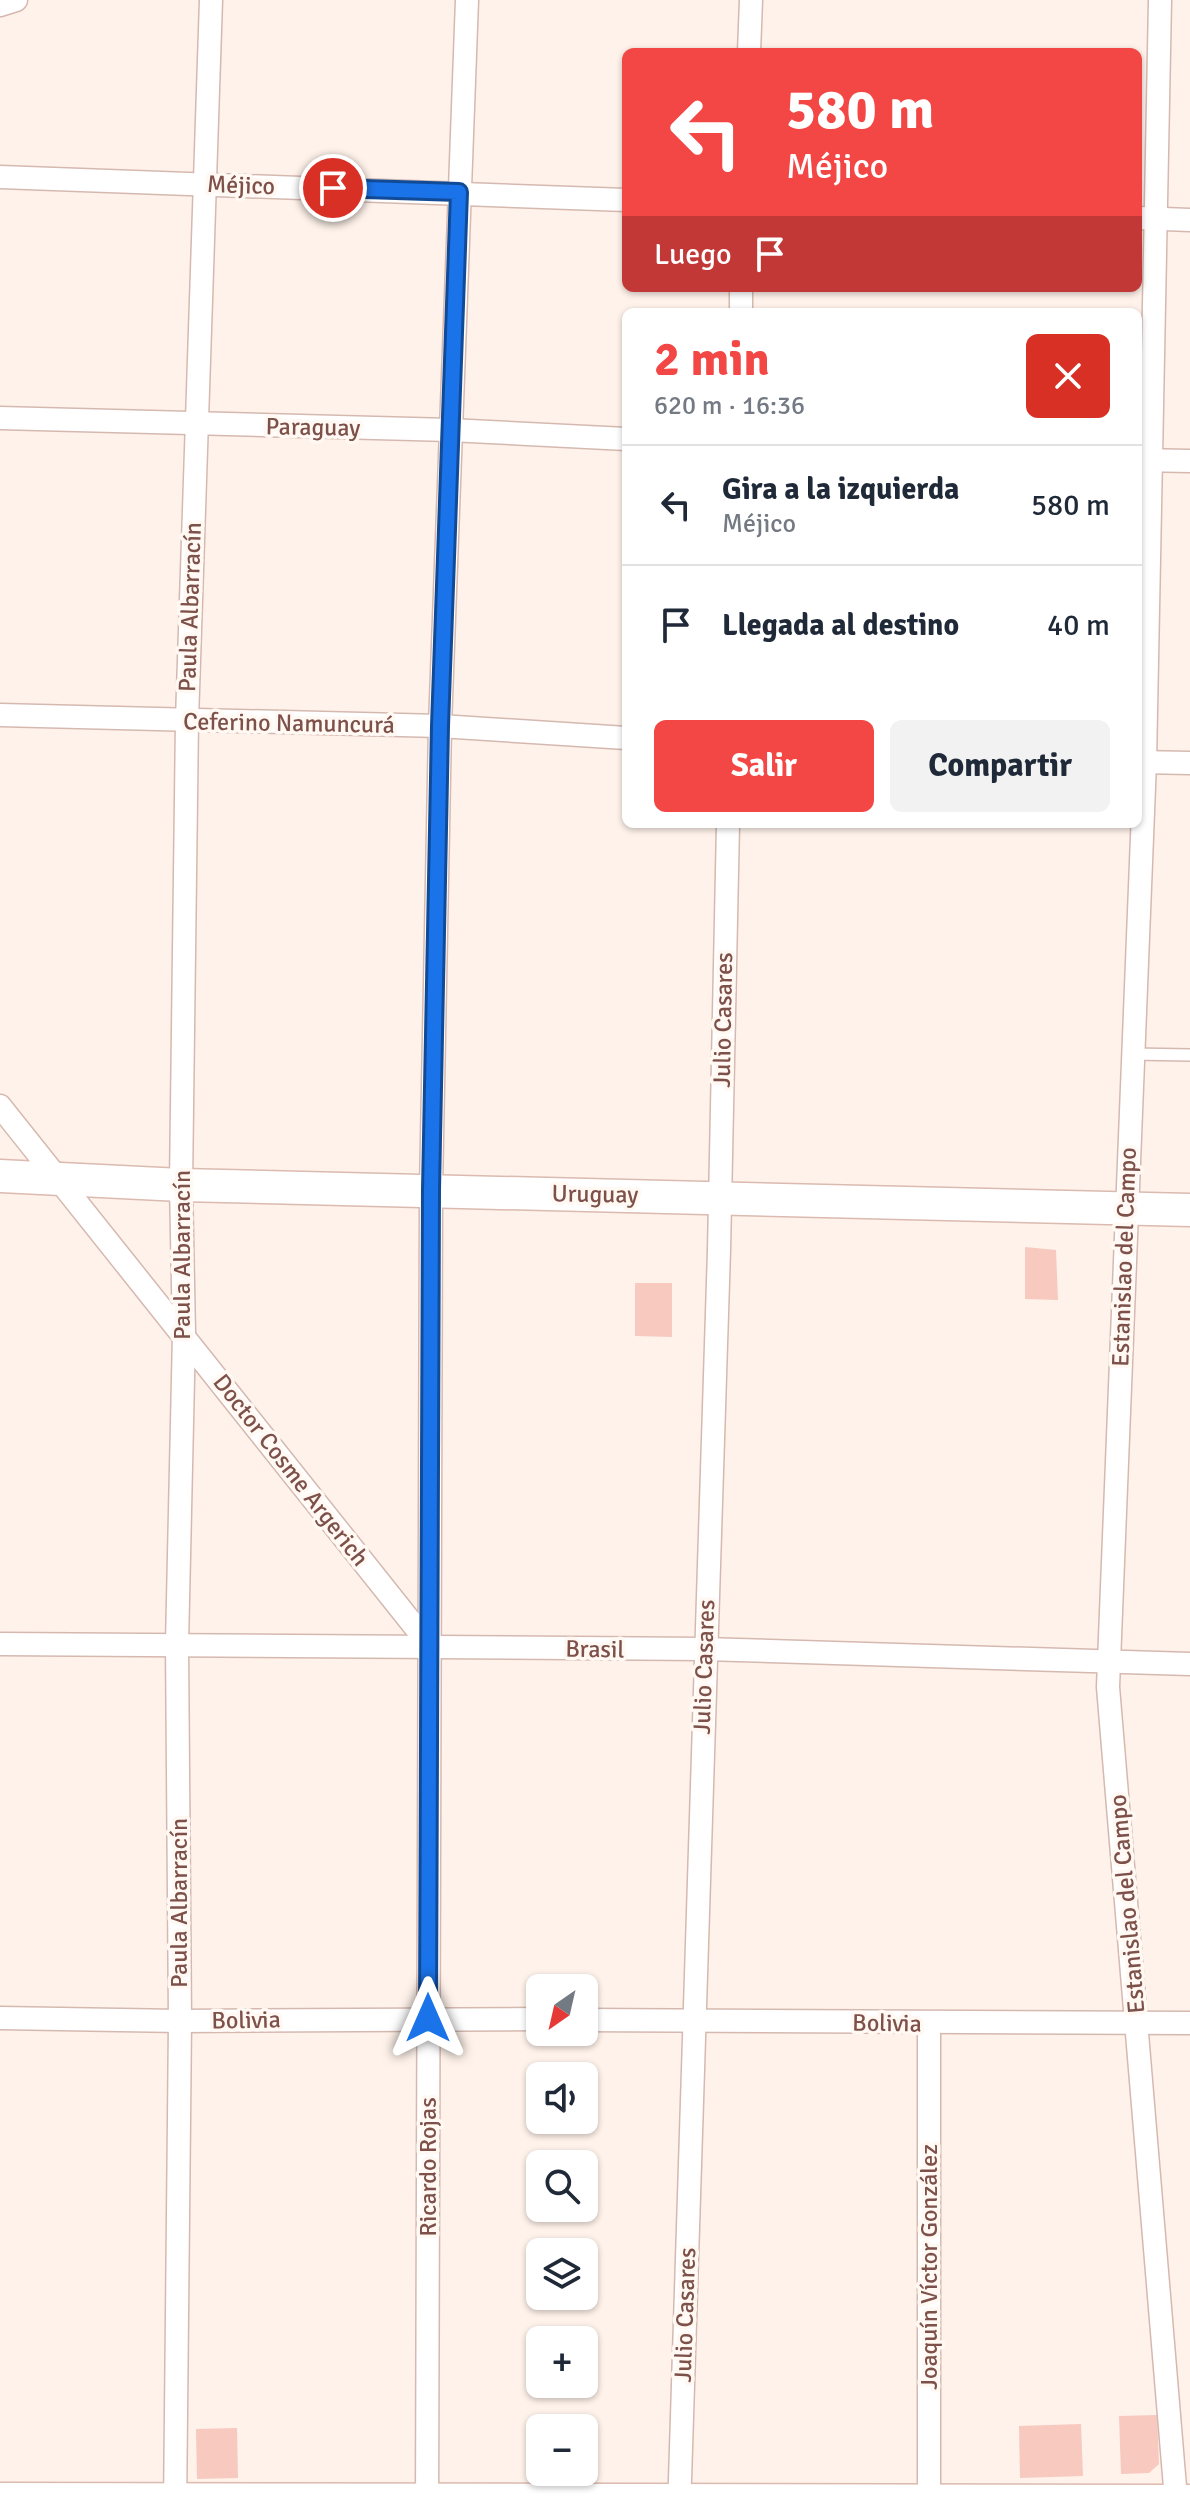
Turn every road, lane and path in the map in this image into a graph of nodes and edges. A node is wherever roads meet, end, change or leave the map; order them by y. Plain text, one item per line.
1 (16, 0) edge
2 (211, 0) edge
3 (467, 0) edge
4 (751, 0) edge
5 (1160, 0) edge
6 (0, 5) edge
7 (749, 48) edge
8 (0, 177) edge
9 (206, 184) junction
10 (459, 192) junction
11 (622, 200) edge
12 (1147, 218) edge
13 (1190, 220) edge
14 (0, 418) edge
15 (195, 425) junction
16 (450, 430) junction
17 (622, 439) edge
18 (1144, 460) edge
19 (1190, 461) edge
20 (1142, 661) edge
21 (0, 715) edge
22 (187, 720) junction
23 (440, 726) junction
24 (622, 738) edge
25 (1142, 762) edge
26 (1190, 763) edge
27 (728, 828) edge
28 (1139, 828) edge
29 (1133, 1054) junction
30 (1190, 1055) edge
31 (0, 1106) edge
32 (0, 1176) edge
33 (57, 1179) junction
34 (181, 1185) junction
35 (431, 1190) junction
36 (718, 1198) junction
37 (1126, 1207) junction
38 (1190, 1210) edge
39 (184, 1334) junction
40 (0, 1644) edge
41 (177, 1644) junction
42 (431, 1647) junction
43 (704, 1649) junction
44 (1108, 1660) junction
45 (1190, 1664) edge
46 (0, 2018) edge
47 (428, 2018) junction
48 (526, 2019) edge
49 (598, 2020) edge
50 (180, 2021) junction
51 (694, 2021) junction
52 (1137, 2023) junction
53 (1190, 2023) edge
54 (929, 2024) junction
55 (0, 2499) edge
56 (1181, 2504) edge
57 (176, 2505) edge
58 (427, 2506) edge
59 (679, 2506) edge
60 (928, 2507) edge

1 - 6 street
2 - 9 street, Paula Albarracín
3 - 10 street, Ricardo Rojas
4 - 7 street
5 - 12 street, Estanislao del Campo
8 - 9 street, Méjico
9 - 10 street, Méjico
9 - 15 street, Paula Albarracín
10 - 11 street, Méjico
10 - 16 street, Ricardo Rojas
12 - 13 street
12 - 18 street, Estanislao del Campo
14 - 15 street, Paraguay
15 - 16 street, Paraguay
15 - 22 street, Paula Albarracín
16 - 17 street, Paraguay
16 - 23 street, Ricardo Rojas
18 - 19 street
18 - 20 street, Estanislao del Campo
21 - 22 street, Ceferino Namuncurá
22 - 23 street, Ceferino Namuncurá
22 - 34 street, Paula Albarracín
23 - 24 street, Ceferino Namuncurá
23 - 35 street, Ricardo Rojas
25 - 26 street
27 - 36 street, Julio Casares
28 - 29 street, Estanislao del Campo
29 - 30 lane
29 - 37 street, Estanislao del Campo
31 - 33 street, Doctor Cosme Argerich
32 - 33 street, Uruguay
33 - 34 street, Uruguay
33 - 39 street, Doctor Cosme Argerich
34 - 35 street, Uruguay
34 - 39 street, Paula Albarracín
35 - 36 street, Uruguay
35 - 42 street, Ricardo Rojas
36 - 37 street, Uruguay
36 - 43 street, Julio Casares
37 - 38 street, Uruguay
37 - 44 street, Estanislao del Campo
39 - 41 street, Paula Albarracín
39 - 42 street, Doctor Cosme Argerich
40 - 41 street, Brasil
41 - 42 street, Brasil
41 - 50 street, Paula Albarracín
42 - 43 street, Brasil
42 - 47 street, Ricardo Rojas
43 - 44 street, Brasil
43 - 51 street, Julio Casares
44 - 45 street, Brasil
44 - 52 street, Estanislao del Campo
46 - 50 street, Bolivia
47 - 48 street, Bolivia
47 - 50 street, Bolivia
47 - 58 street, Ricardo Rojas
49 - 51 street, Bolivia
50 - 57 street, Paula Albarracín
51 - 54 street, Bolivia
51 - 59 street, Julio Casares
52 - 53 street, Bolivia
52 - 54 street, Bolivia
52 - 56 street, Estanislao del Campo
54 - 60 street, Joaquín Víctor González
55 - 57 street
56 - 60 street
57 - 58 street
58 - 59 street
59 - 60 street

